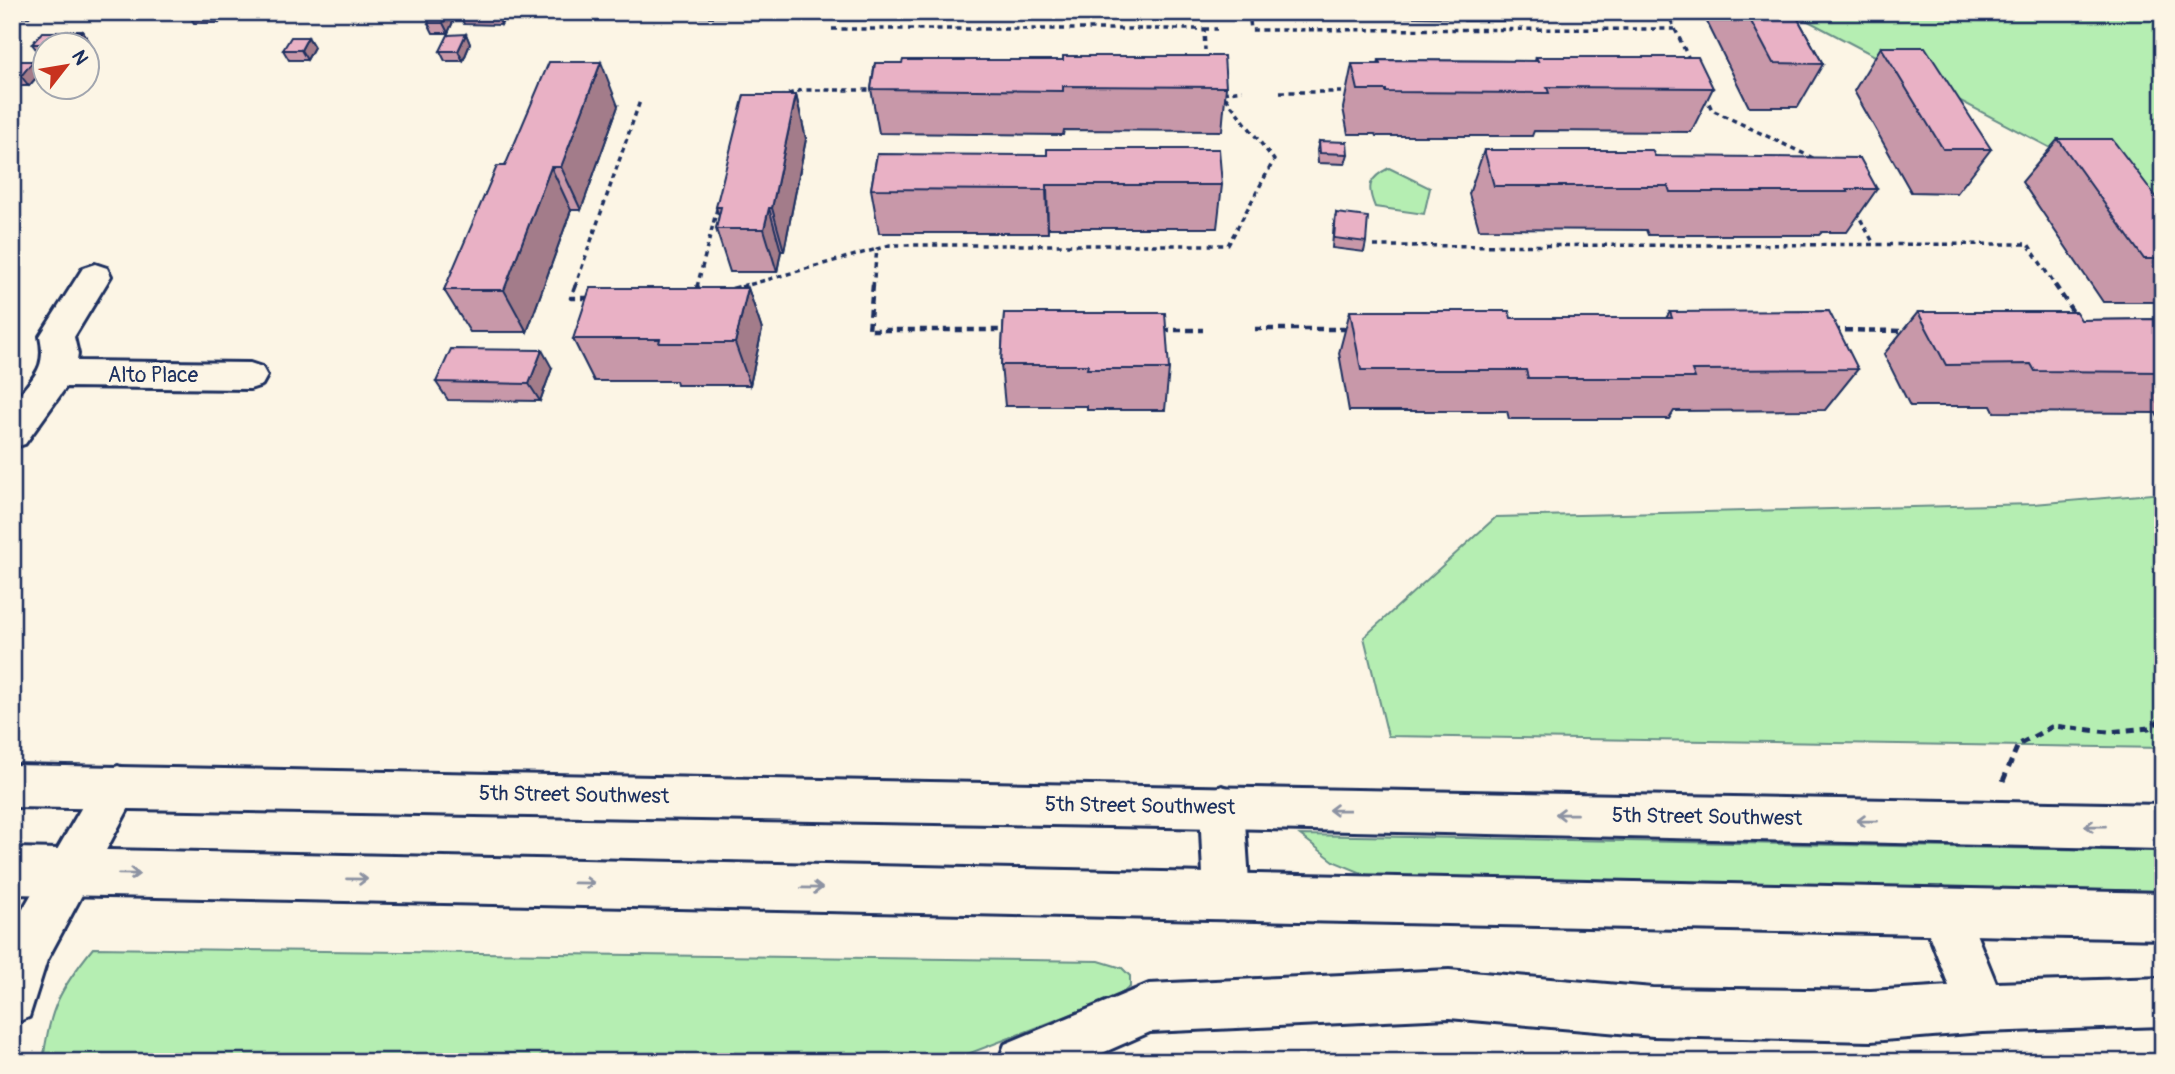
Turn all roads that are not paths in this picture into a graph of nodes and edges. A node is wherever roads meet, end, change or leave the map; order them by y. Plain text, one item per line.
1 (94, 276) dead end
2 (56, 374) junction
3 (250, 376) dead end
4 (12, 434) edge
5 (12, 786) edge
6 (118, 787) junction
7 (1222, 807) junction
8 (2163, 827) edge
9 (12, 871) edge
10 (68, 872) junction
11 (1227, 897) junction
12 (1943, 912) junction
13 (2163, 916) edge
14 (12, 1000) edge
15 (2163, 1002) edge
16 (1983, 1008) junction
17 (1023, 1062) edge

1 - 2 main road
2 - 3 main road, Alto Place
2 - 4 main road
5 - 6 main road, 5th Street Southwest
6 - 7 main road, 5th Street Southwest
6 - 10 main road
8 -> 7 main road, 5th Street Southwest
7 - 11 main road
9 - 10 main road
10 -> 11 main road
10 - 14 main road
11 - 12 main road
12 - 13 main road
12 - 16 main road
15 - 16 main road
16 - 17 main road

